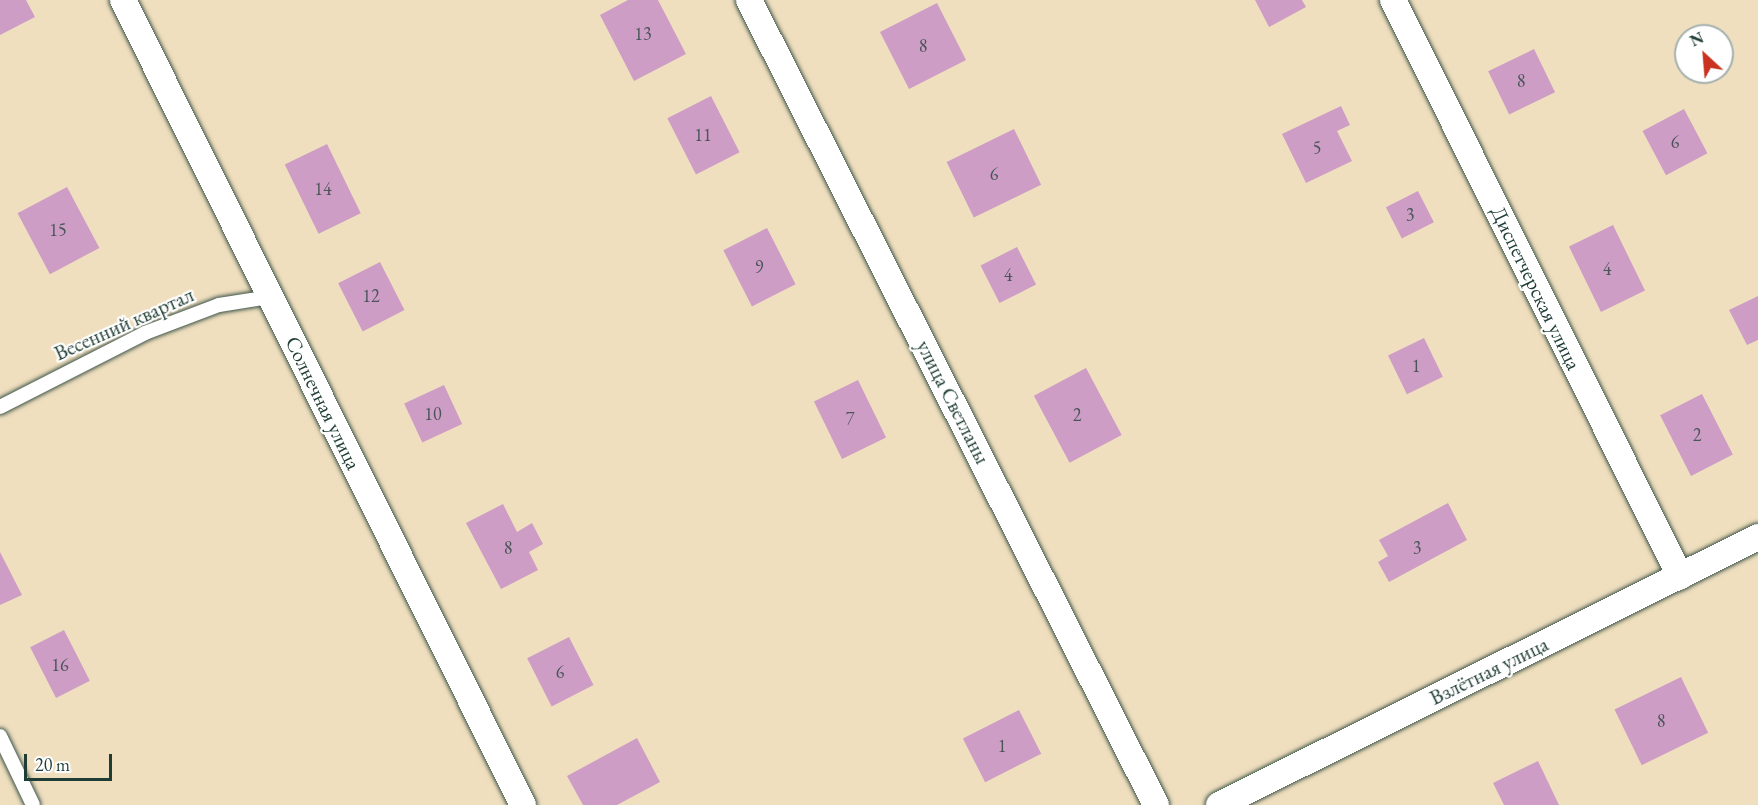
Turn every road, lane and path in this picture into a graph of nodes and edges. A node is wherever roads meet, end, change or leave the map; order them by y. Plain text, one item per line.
1 (123, 0) edge
2 (749, 0) edge
3 (1393, 0) edge
4 (270, 297) junction
5 (0, 407) edge
6 (1758, 537) edge
7 (1680, 576) junction
8 (0, 736) edge
9 (33, 805) edge
10 (523, 805) edge
11 (1156, 805) edge
12 (1219, 805) edge

1 - 4 street, Солнечная улица
2 - 11 street, улица Светланы
3 - 7 street, Диспетчерская улица
4 - 5 lane, Весенний квартал
4 - 10 street, Солнечная улица
6 - 7 street, Взлётная улица
7 - 12 street, Взлётная улица
8 - 9 lane

